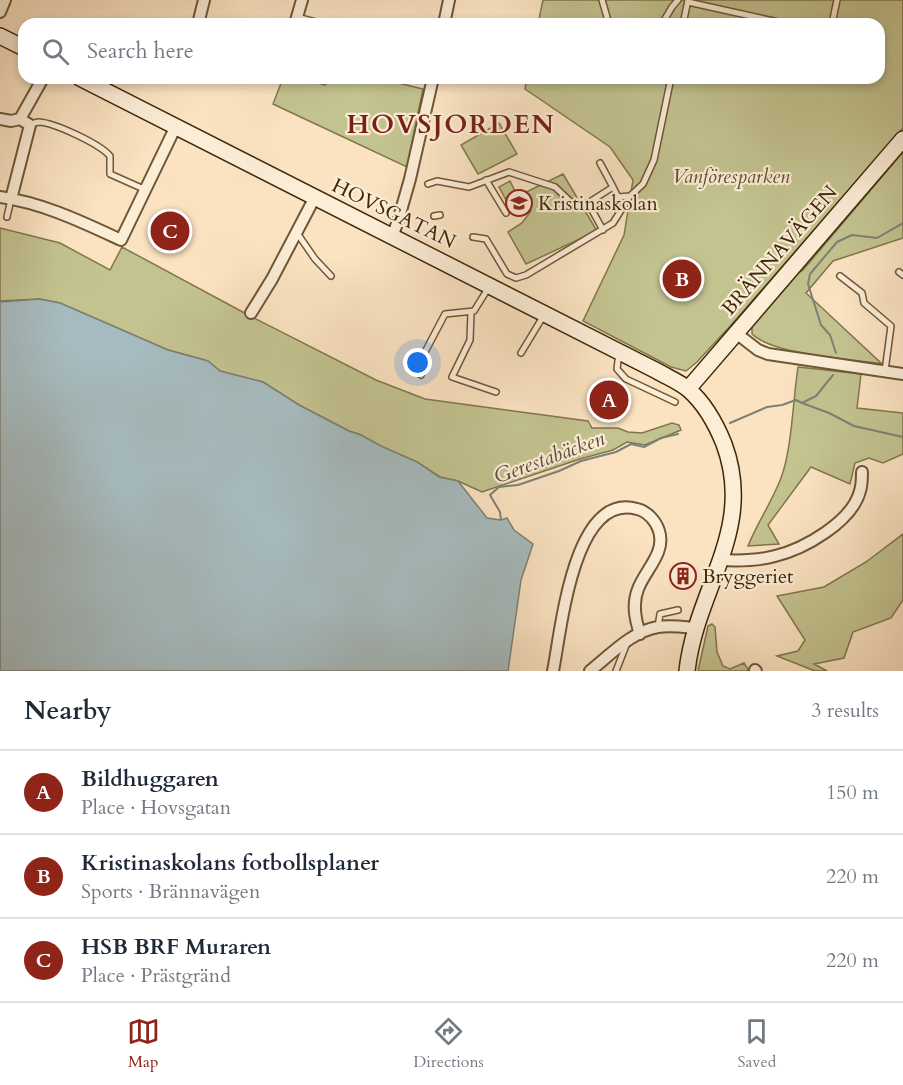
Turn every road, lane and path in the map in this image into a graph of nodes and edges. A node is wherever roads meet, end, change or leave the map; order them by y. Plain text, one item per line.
1 (5, 0) edge
2 (204, 0) edge
3 (302, 0) edge
4 (449, 0) edge
5 (602, 0) edge
6 (678, 0) edge
7 (837, 0) edge
8 (688, 1) edge
9 (0, 12) edge
10 (200, 18) edge
11 (297, 18) edge
12 (445, 18) edge
13 (607, 18) edge
14 (666, 18) edge
15 (684, 18) edge
16 (761, 18) edge
17 (833, 18) edge
18 (0, 36) edge
19 (18, 45) edge
20 (41, 84) edge
21 (92, 84) edge
22 (432, 84) edge
23 (670, 84) edge
24 (0, 118) edge
25 (25, 122) junction
26 (176, 126) junction
27 (903, 139) edge
28 (600, 163) dead end
29 (486, 180) junction
30 (428, 184) dead end
31 (613, 187) junction
32 (146, 190) junction
33 (630, 196) junction
34 (315, 197) junction
35 (6, 198) edge
36 (588, 203) junction
37 (506, 213) dead end
38 (7, 217) dead end
39 (603, 230) junction
40 (297, 233) junction
41 (392, 237) junction
42 (472, 237) dead end
43 (331, 276) dead end
44 (840, 276) dead end
45 (490, 285) junction
46 (251, 313) dead end
47 (471, 313) junction
48 (545, 314) junction
49 (736, 333) junction
50 (619, 351) junction
51 (521, 353) dead end
52 (885, 371) junction
53 (903, 374) edge
54 (421, 375) dead end
55 (688, 389) junction
56 (496, 392) dead end
57 (675, 402) dead end
58 (862, 472) dead end
59 (720, 560) junction
60 (678, 610) dead end
61 (658, 627) junction
62 (696, 628) junction
63 (640, 634) junction
64 (628, 641) junction
65 (553, 671) edge
66 (590, 671) edge
67 (616, 671) edge
68 (687, 671) edge

1 - 9 street
2 - 10 street
3 - 11 street
4 - 12 street
5 - 13 lane
6 - 14 lane
7 - 17 lane
8 - 15 lane
8 - 16 lane
18 - 19 main road
20 - 25 street
21 - 26 main road, HOVSGATAN
22 - 41 street
23 - 33 lane
24 - 25 street
25 - 32 lane
25 - 35 street
26 - 32 street
26 - 34 main road, HOVSGATAN
27 - 49 main road, BRÄNNAVÄGEN
28 - 31 lane
29 - 30 lane
29 - 36 lane
29 - 37 lane
31 - 33 lane
31 - 36 lane
32 - 35 street
33 - 39 lane
34 - 40 street
34 - 41 main road, HOVSGATAN
35 - 38 lane
36 - 39 lane
39 - 42 lane
40 - 43 lane
40 - 46 street
41 - 45 main road, HOVSGATAN
44 - 52 lane
45 - 47 lane
45 - 48 main road, HOVSGATAN
47 - 54 lane
47 - 56 lane
48 - 50 main road, HOVSGATAN
48 - 51 lane
49 - 52 street
49 - 55 main road, BRÄNNAVÄGEN
50 - 55 main road, HOVSGATAN
50 - 57 lane
52 - 53 street
55 - 59 main road
58 - 59 street
59 - 62 main road
60 - 61 lane
61 - 62 street
61 - 63 street
62 - 68 main road
63 - 64 street
63 - 65 street
64 - 66 street
64 - 67 lane

